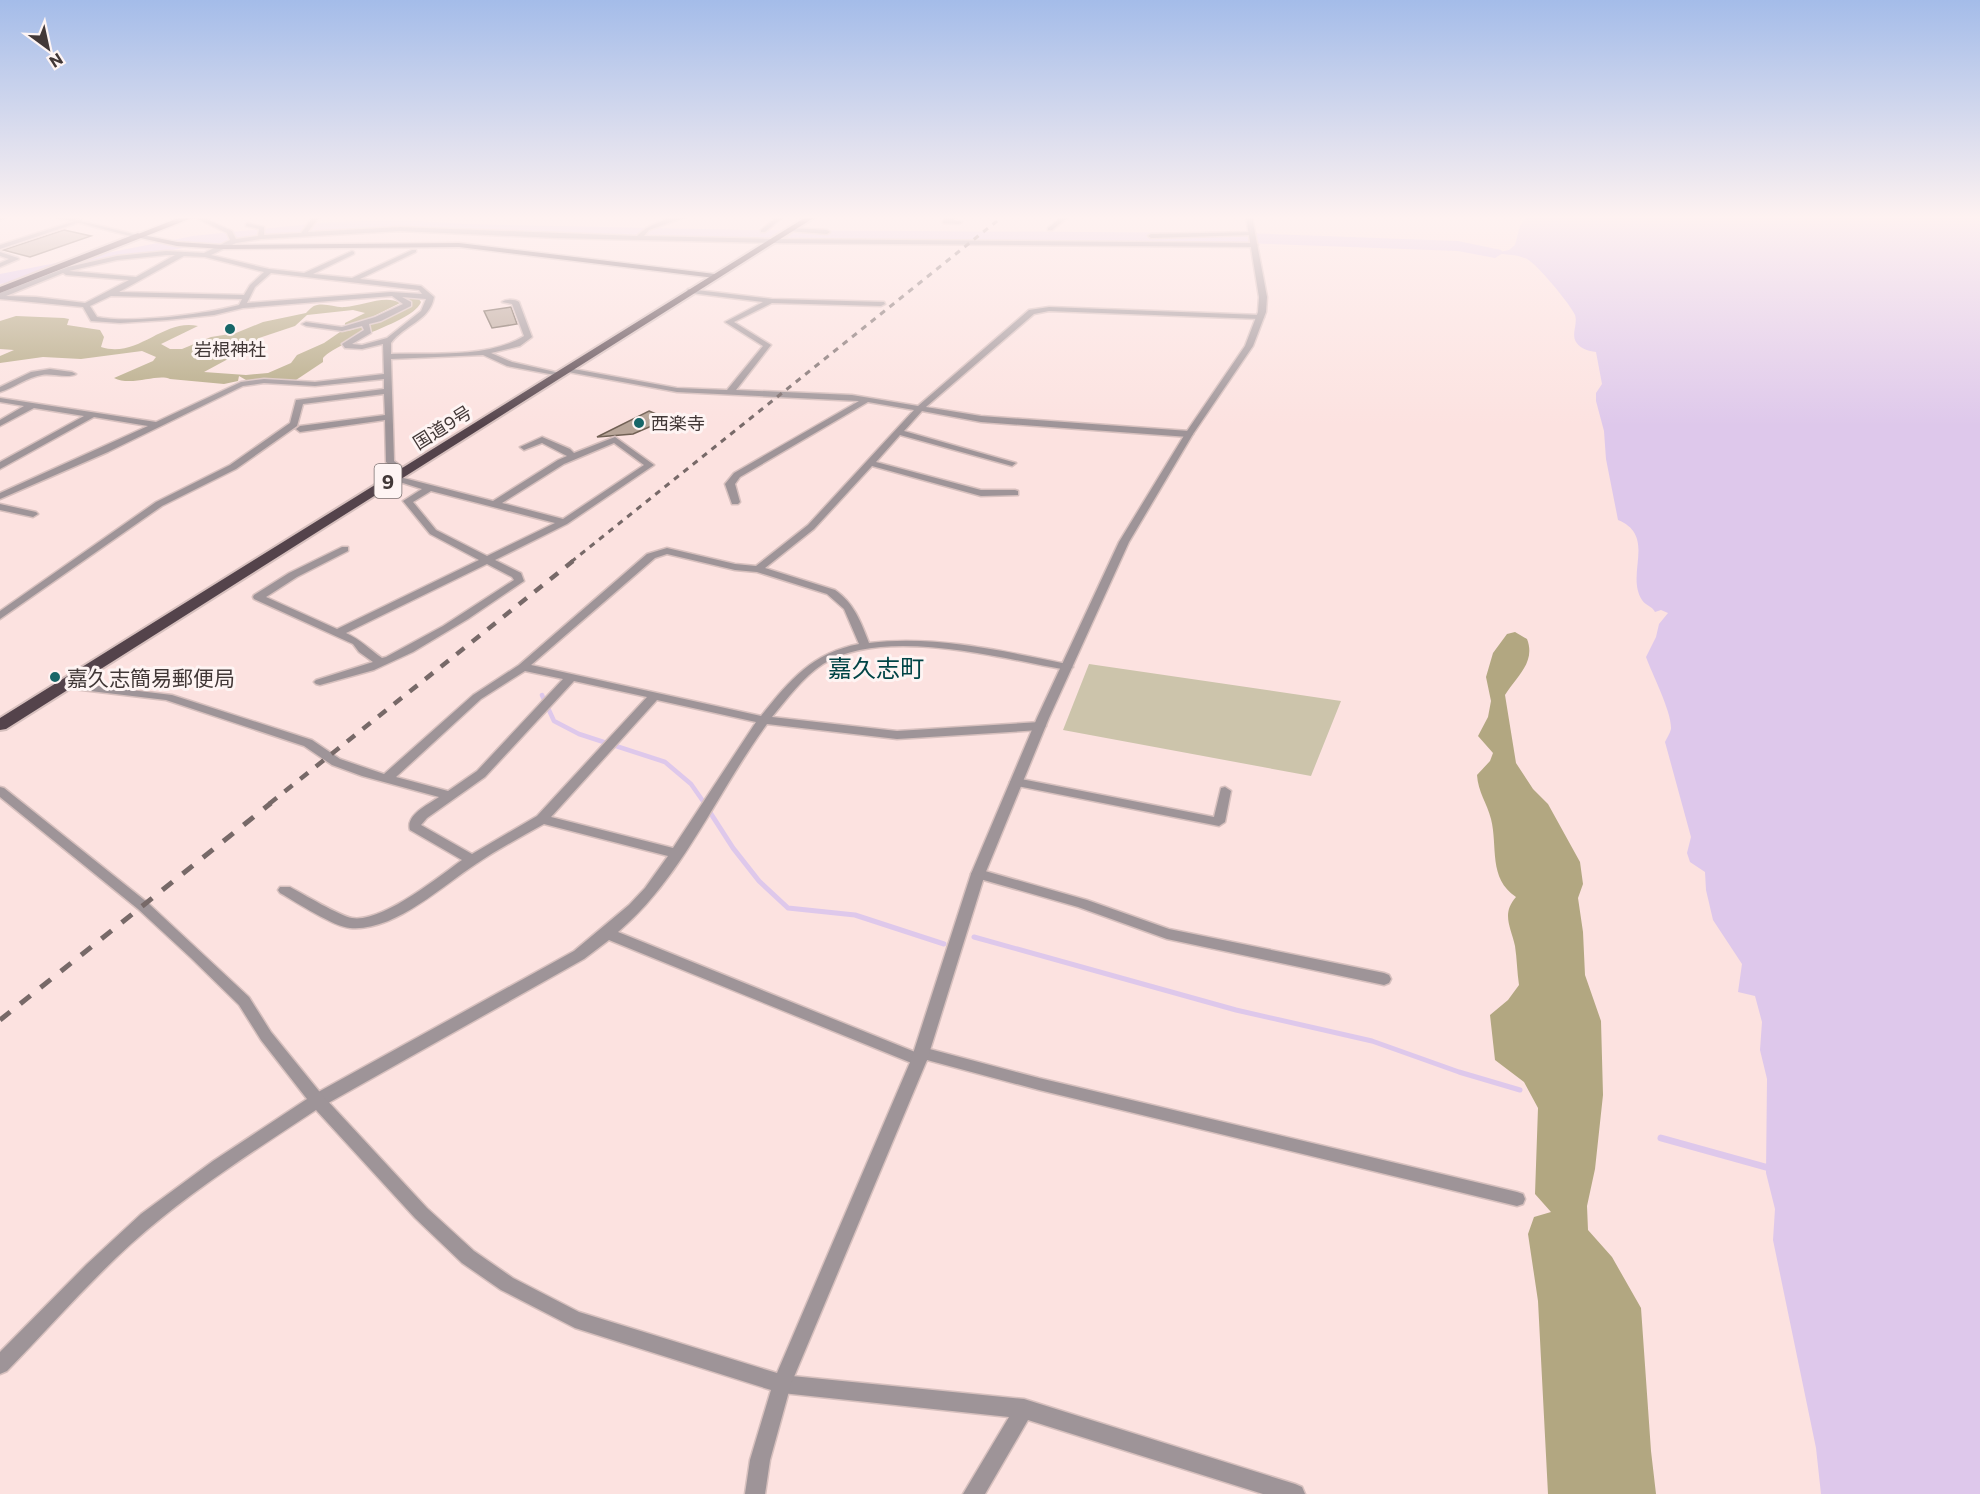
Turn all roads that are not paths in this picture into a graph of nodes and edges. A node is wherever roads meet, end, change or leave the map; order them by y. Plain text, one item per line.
1 (24, 287) edge
2 (124, 287) edge
3 (252, 287) edge
4 (411, 287) edge
5 (698, 287) edge
6 (1261, 287) edge
7 (422, 288) junction
8 (691, 291) junction
9 (110, 294) junction
10 (391, 294) junction
11 (0, 297) edge
12 (245, 297) junction
13 (429, 297) junction
14 (772, 301) junction
15 (506, 302) dead end
16 (881, 304) dead end
17 (86, 305) junction
18 (242, 306) junction
19 (1260, 317) junction
20 (306, 324) dead end
21 (365, 324) junction
22 (389, 340) junction
23 (484, 353) junction
24 (387, 357) junction
25 (564, 372) junction
26 (72, 374) dead end
27 (387, 376) junction
28 (0, 390) edge
29 (388, 391) junction
30 (729, 393) junction
31 (868, 399) junction
32 (0, 400) edge
33 (33, 405) junction
34 (921, 409) junction
35 (94, 414) junction
36 (389, 417) junction
37 (0, 423) edge
38 (157, 425) junction
39 (300, 429) dead end
40 (900, 432) junction
41 (1189, 434) junction
42 (524, 447) dead end
43 (573, 457) junction
44 (871, 463) junction
45 (1012, 463) dead end
46 (0, 466) edge
47 (397, 475) junction
48 (429, 488) junction
49 (1015, 493) dead end
50 (0, 496) edge
51 (735, 502) dead end
52 (495, 504) junction
53 (0, 507) edge
54 (33, 514) dead end
55 (564, 522) junction
56 (345, 549) dead end
57 (487, 559) junction
58 (758, 569) junction
59 (0, 616) edge
60 (337, 633) junction
61 (865, 646) junction
62 (380, 662) junction
63 (523, 667) junction
64 (1067, 667) junction
65 (571, 677) junction
66 (320, 682) dead end
67 (65, 686) junction
68 (655, 695) junction
69 (764, 720) junction
70 (0, 725) edge
71 (1040, 726) junction
72 (387, 778) junction
73 (1016, 782) junction
74 (0, 791) edge
75 (1225, 791) dead end
76 (450, 796) junction
77 (542, 819) junction
78 (675, 853) junction
79 (472, 860) junction
80 (978, 874) junction
81 (285, 890) dead end
82 (608, 934) junction
83 (1384, 979) dead end
84 (921, 1056) junction
85 (317, 1101) junction
86 (1517, 1199) dead end
87 (0, 1365) edge
88 (782, 1384) junction
89 (1024, 1408) junction
90 (755, 1494) edge
91 (973, 1494) edge
92 (1295, 1494) edge

1 - 11 street
2 - 9 street
3 - 12 street
4 - 7 street
5 - 8 highway, 国道9号 / 9
6 - 19 street
7 - 10 street
7 - 13 street
8 - 14 street
8 - 25 highway, 国道9号 / 9
9 - 12 street
9 - 17 street
10 - 13 street
10 - 18 street
10 - 21 street
11 - 17 street
12 - 18 street
13 - 22 street
14 - 16 street
14 - 30 street
15 - 23 street
17 - 18 street
19 - 34 street
19 - 41 street
20 - 21 street
21 - 22 street
22 - 24 street
23 - 24 street
23 - 25 street
24 - 27 street
25 - 30 street
25 - 47 highway, 国道9号 / 9
26 - 28 street
27 - 29 street
27 - 38 street
29 - 36 street
29 - 59 street
30 - 31 street
31 - 34 street
31 - 51 street
32 - 33 street
33 - 35 street
33 - 37 street
34 - 40 street
34 - 41 street
35 - 38 street
35 - 46 street
36 - 39 street
36 - 47 street
38 - 50 street
40 - 44 street
40 - 45 street
41 - 64 street
42 - 43 street
43 - 52 street
43 - 55 street
44 - 49 street
44 - 58 street
47 - 48 street
47 - 67 highway, 国道9号 / 9
48 - 52 street
48 - 57 street
52 - 55 street
53 - 54 street
55 - 57 street
56 - 60 street
57 - 60 street
57 - 62 street
58 - 61 street
58 - 63 street
60 - 62 street
61 - 64 street
61 - 69 street
62 - 66 street
63 - 65 street
63 - 72 street
64 - 71 street
65 - 68 street
65 - 76 street
67 - 70 highway, 国道9号 / 9
67 - 72 street
68 - 69 street
68 - 77 street
69 - 71 street
69 - 78 street
71 - 73 street
72 - 76 street
73 - 75 street
73 - 80 street
74 - 85 street
76 - 79 street
77 - 78 street
77 - 79 street
78 - 82 street
79 - 81 street
80 - 83 street
80 - 84 street
82 - 84 street
82 - 85 street
84 - 86 street
84 - 88 street
85 - 87 street
85 - 88 street
88 - 89 street
88 - 90 street
89 - 91 street
89 - 92 street

